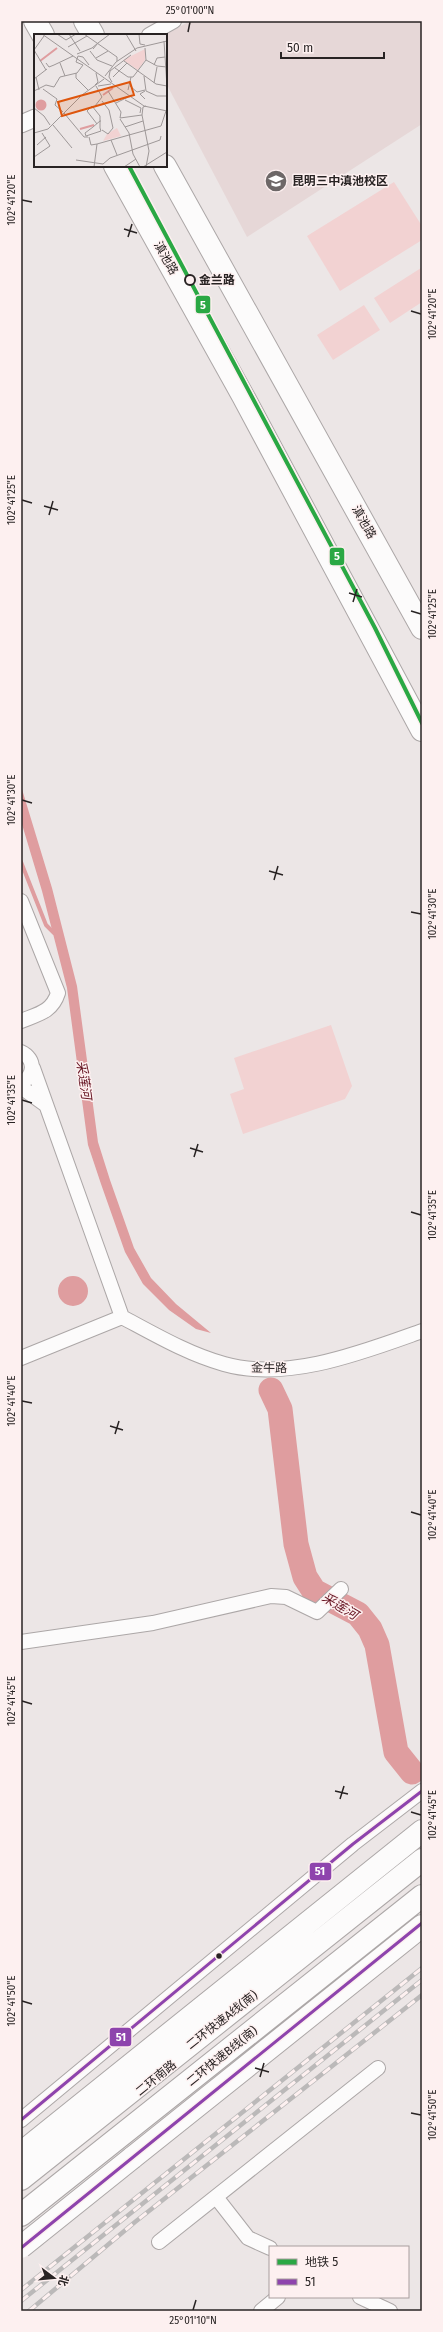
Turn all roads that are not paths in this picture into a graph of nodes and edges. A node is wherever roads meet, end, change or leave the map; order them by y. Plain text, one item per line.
1 (35, 21) edge
2 (85, 21) edge
3 (174, 21) edge
4 (42, 34) edge
5 (92, 34) edge
6 (151, 34) edge
7 (34, 118) edge
8 (21, 124) edge
9 (116, 167) edge
10 (166, 167) edge
11 (422, 628) edge
12 (422, 730) edge
13 (21, 901) edge
14 (21, 1021) edge
15 (21, 1052) edge
16 (33, 1068) junction
17 (21, 1083) edge
18 (21, 1088) edge
19 (46, 1105) junction
20 (122, 1317) junction
21 (422, 1331) edge
22 (21, 1358) edge
23 (341, 1589) dead end
24 (21, 1642) edge
25 (422, 1791) edge
26 (417, 1835) edge
27 (422, 1860) edge
28 (422, 1866) edge
29 (422, 1892) edge
30 (422, 1896) edge
31 (422, 1923) edge
32 (422, 1926) edge
33 (378, 2068) dead end
34 (21, 2120) edge
35 (21, 2153) edge
36 (132, 2158) junction
37 (21, 2179) edge
38 (67, 2179) junction
39 (21, 2185) edge
40 (216, 2197) junction
41 (21, 2210) edge
42 (21, 2215) edge
43 (21, 2222) edge
44 (21, 2228) edge
45 (159, 2242) dead end
46 (21, 2248) edge
47 (269, 2248) edge
48 (277, 2298) edge
49 (362, 2298) edge
50 (261, 2311) edge
51 (390, 2311) edge

1 - 4 main road
2 - 5 main road
3 - 6 street
7 - 8 street
9 - 12 main road, 滇池路
10 - 11 main road, 滇池路
13 - 14 street
15 - 16 street
16 - 17 street
16 - 19 street
18 - 19 street
19 - 20 street
20 - 21 street, 金牛路
20 - 22 street
23 - 24 street
25 - 34 street
26 - 35 main road
27 - 37 main road, 二环快速A线(南)
28 - 39 main road, 二环南路
29 - 41 main road, 二环南路
30 - 38 main road, 二环快速B线(南)
31 - 46 street
32 - 36 main road
33 - 40 street
36 - 44 main road, bridge
36 - 46 main road, bridge
38 - 42 main road, 二环快速B线(南)
38 - 43 main road
40 - 45 street
40 - 47 street
48 - 50 street
49 - 51 street

